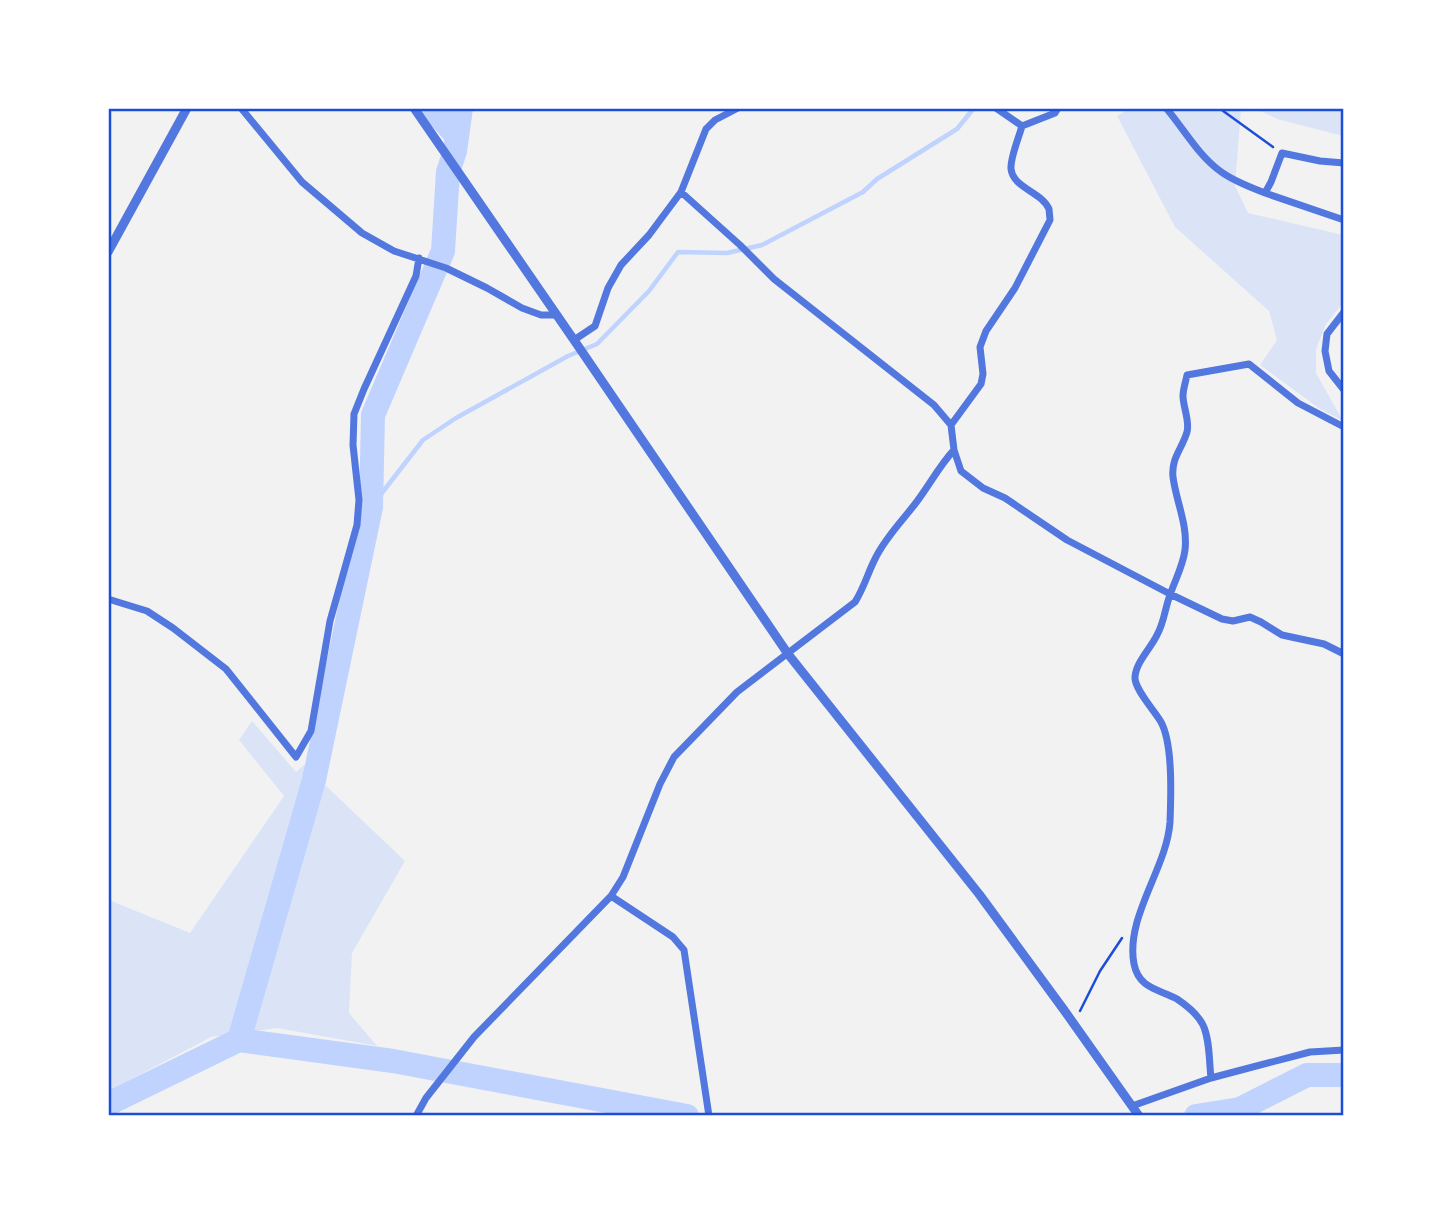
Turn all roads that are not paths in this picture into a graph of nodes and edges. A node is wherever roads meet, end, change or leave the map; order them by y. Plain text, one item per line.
1 (187, 108) edge
2 (241, 108) edge
3 (414, 108) edge
4 (738, 108) edge
5 (996, 108) edge
6 (1058, 108) edge
7 (1166, 108) edge
8 (1023, 126) junction
9 (1343, 163) edge
10 (681, 192) junction
11 (1265, 193) junction
12 (1343, 220) edge
13 (108, 252) edge
14 (422, 259) junction
15 (1343, 312) edge
16 (557, 315) junction
17 (579, 347) junction
18 (1343, 390) edge
19 (951, 425) junction
20 (1343, 427) edge
21 (954, 450) junction
22 (1170, 594) junction
23 (108, 599) edge
24 (788, 654) junction
25 (1343, 654) edge
26 (611, 896) junction
27 (1343, 1050) edge
28 (1210, 1078) junction
29 (1136, 1111) edge
30 (416, 1115) edge
31 (709, 1115) edge

1 - 13 street
2 - 14 street
3 - 16 street
4 - 10 street
5 - 8 street
6 - 8 street
7 - 11 street
8 - 19 street
9 - 11 street
10 - 17 street
10 - 19 street
11 - 12 street
14 - 16 street
14 - 23 street
15 - 18 street
16 - 17 street
17 - 24 street
19 - 21 street
20 - 22 street
21 - 22 street
21 - 24 street
22 - 25 street
22 - 28 street
24 - 26 street
24 - 29 street
26 - 30 street
26 - 31 street
27 - 28 street
28 - 29 street

